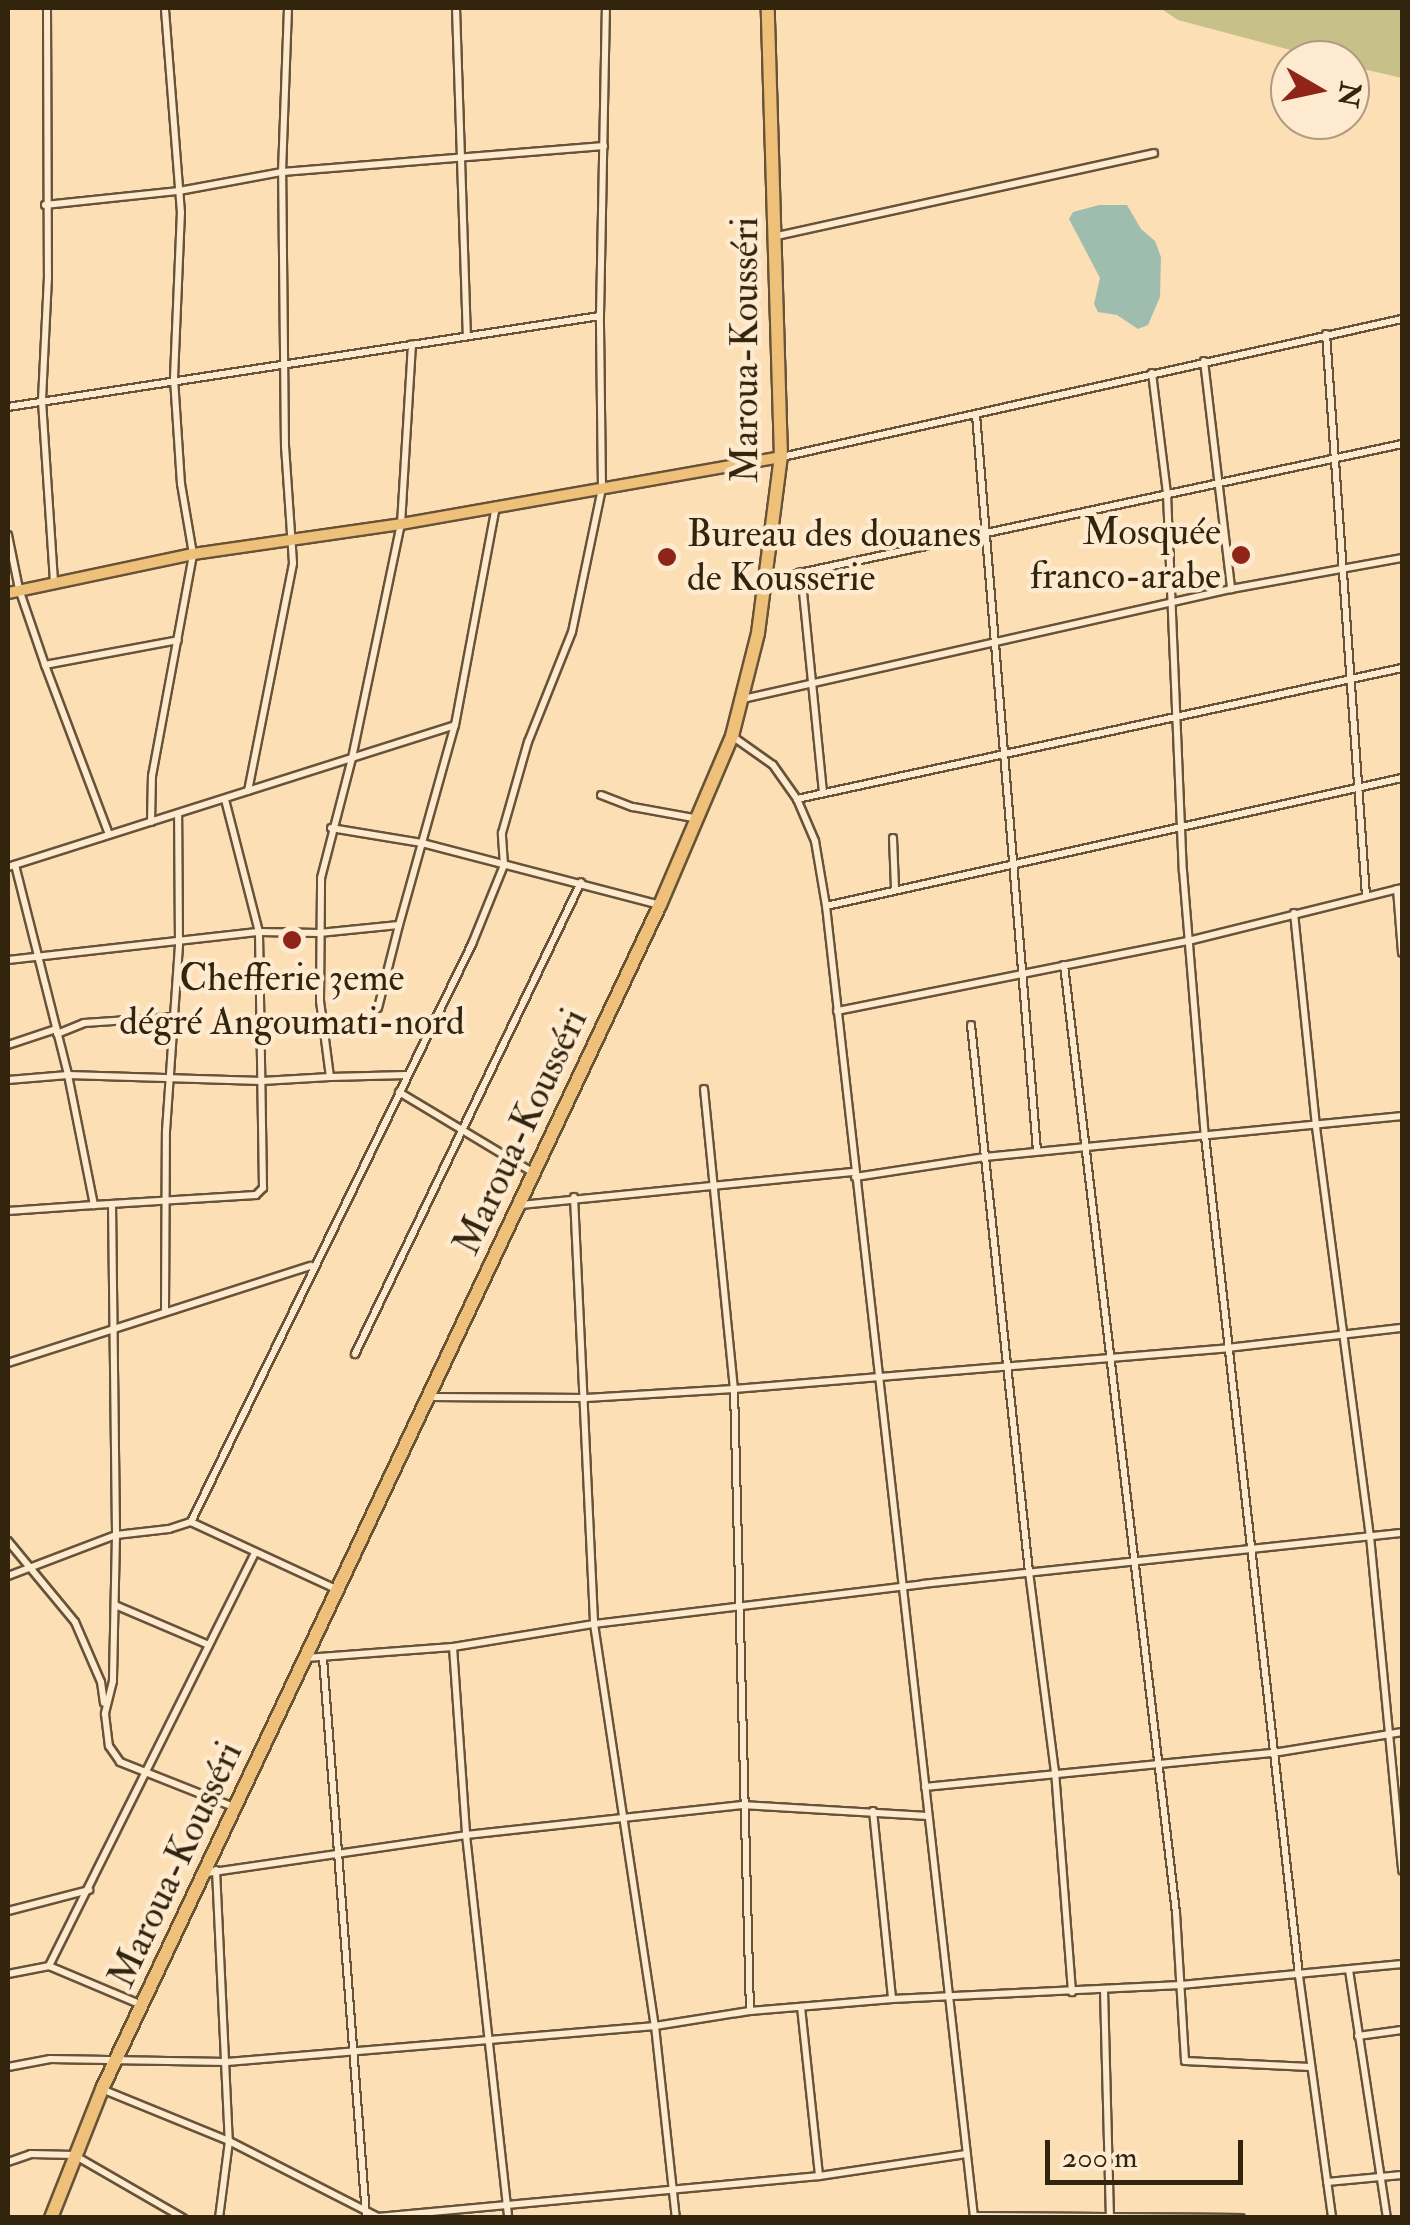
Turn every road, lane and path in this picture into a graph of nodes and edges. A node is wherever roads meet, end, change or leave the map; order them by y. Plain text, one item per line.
1 (47, 8) edge
2 (165, 8) edge
3 (288, 8) edge
4 (456, 8) edge
5 (606, 8) edge
6 (768, 8) edge
7 (604, 146) junction
8 (1154, 154) dead end
9 (459, 157) junction
10 (282, 172) junction
11 (179, 191) junction
12 (45, 206) junction
13 (778, 236) junction
14 (600, 316) junction
15 (1402, 319) edge
16 (467, 334) junction
17 (1326, 334) junction
18 (412, 344) junction
19 (286, 362) junction
20 (1204, 362) junction
21 (1152, 373) junction
22 (174, 378) junction
23 (42, 401) junction
24 (8, 407) edge
25 (976, 415) junction
26 (1402, 444) edge
27 (781, 457) junction
28 (1334, 460) junction
29 (1219, 482) junction
30 (602, 488) junction
31 (1167, 494) junction
32 (496, 506) junction
33 (401, 524) junction
34 (986, 530) junction
35 (8, 535) edge
36 (293, 539) junction
37 (192, 554) junction
38 (1402, 558) edge
39 (1342, 570) junction
40 (800, 572) junction
41 (54, 580) junction
42 (767, 580) junction
43 (1231, 589) junction
44 (13, 591) edge
45 (1172, 603) junction
46 (178, 640) junction
47 (996, 644) junction
48 (45, 665) junction
49 (1402, 668) edge
50 (1349, 680) junction
51 (815, 683) junction
52 (744, 699) junction
53 (1176, 717) junction
54 (455, 725) junction
55 (732, 736) junction
56 (1007, 754) junction
57 (352, 758) junction
58 (1402, 778) edge
59 (1357, 789) junction
60 (248, 791) junction
61 (824, 791) junction
62 (601, 795) dead end
63 (798, 799) junction
64 (225, 800) junction
65 (178, 814) junction
66 (700, 819) junction
67 (151, 822) junction
68 (331, 828) junction
69 (1181, 828) junction
70 (109, 834) junction
71 (893, 838) dead end
72 (422, 843) junction
73 (1015, 863) junction
74 (504, 865) junction
75 (11, 866) edge
76 (581, 882) junction
77 (895, 888) junction
78 (1400, 888) edge
79 (1366, 896) junction
80 (660, 905) junction
81 (826, 906) junction
82 (1294, 913) junction
83 (399, 924) junction
84 (259, 932) junction
85 (319, 933) junction
86 (1188, 941) junction
87 (179, 942) junction
88 (1402, 953) edge
89 (38, 956) junction
90 (8, 960) edge
91 (1064, 964) junction
92 (1025, 972) junction
93 (378, 1008) dead end
94 (838, 1011) junction
95 (173, 1017) junction
96 (972, 1025) dead end
97 (56, 1031) junction
98 (8, 1045) edge
99 (68, 1076) junction
100 (407, 1076) junction
101 (330, 1077) junction
102 (168, 1078) junction
103 (8, 1080) edge
104 (262, 1081) junction
105 (704, 1089) dead end
106 (399, 1092) junction
107 (1402, 1116) edge
108 (1316, 1126) junction
109 (460, 1130) junction
110 (1205, 1136) junction
111 (1086, 1146) junction
112 (1037, 1151) junction
113 (985, 1156) junction
114 (535, 1174) junction
115 (855, 1174) junction
116 (716, 1185) junction
117 (574, 1197) junction
118 (163, 1202) junction
119 (112, 1204) junction
120 (94, 1205) junction
121 (520, 1206) junction
122 (8, 1211) edge
123 (312, 1266) junction
124 (164, 1310) junction
125 (114, 1328) junction
126 (1402, 1328) edge
127 (1344, 1336) junction
128 (1228, 1348) junction
129 (355, 1354) dead end
130 (1111, 1357) junction
131 (8, 1361) edge
132 (1006, 1366) junction
133 (877, 1378) junction
134 (734, 1389) junction
135 (429, 1398) junction
136 (586, 1398) junction
137 (191, 1522) junction
138 (1402, 1533) edge
139 (116, 1535) junction
140 (1370, 1536) junction
141 (8, 1541) edge
142 (1250, 1548) junction
143 (255, 1552) junction
144 (1135, 1560) junction
145 (29, 1567) junction
146 (1029, 1572) junction
147 (8, 1576) edge
148 (903, 1587) junction
149 (338, 1590) junction
150 (115, 1605) junction
151 (740, 1606) junction
152 (594, 1624) junction
153 (209, 1646) junction
154 (452, 1647) junction
155 (306, 1658) junction
156 (323, 1658) junction
157 (104, 1714) junction
158 (1402, 1732) edge
159 (1391, 1734) junction
160 (1273, 1752) junction
161 (1158, 1761) junction
162 (1055, 1771) junction
163 (147, 1772) junction
164 (925, 1787) junction
165 (742, 1804) junction
166 (236, 1808) junction
167 (872, 1811) junction
168 (928, 1816) junction
169 (623, 1818) junction
170 (466, 1836) junction
171 (338, 1853) junction
172 (1402, 1870) edge
173 (210, 1872) junction
174 (90, 1890) junction
175 (8, 1911) edge
176 (1402, 1964) edge
177 (49, 1966) junction
178 (1349, 1970) junction
179 (8, 1974) edge
180 (1298, 1976) junction
181 (1181, 1986) junction
182 (1104, 1990) junction
183 (1072, 1992) junction
184 (948, 1994) junction
185 (892, 1999) junction
186 (144, 2005) junction
187 (801, 2007) junction
188 (750, 2011) junction
189 (656, 2026) junction
190 (1402, 2030) edge
191 (1358, 2036) junction
192 (490, 2040) junction
193 (353, 2053) junction
194 (116, 2062) junction
195 (227, 2062) junction
196 (8, 2067) edge
197 (1310, 2068) junction
198 (102, 2089) junction
199 (228, 2141) junction
200 (966, 2154) junction
201 (74, 2155) junction
202 (8, 2162) edge
203 (1402, 2175) edge
204 (819, 2176) junction
205 (1380, 2177) junction
206 (1328, 2182) junction
207 (671, 2188) junction
208 (506, 2202) junction
209 (1110, 2214) junction
210 (366, 2216) edge
211 (378, 2217) edge
212 (974, 2217) edge
213 (51, 2218) edge
214 (183, 2218) edge
215 (218, 2218) edge
216 (508, 2218) edge
217 (676, 2218) edge
218 (1241, 2218) edge
219 (1332, 2218) edge
220 (1387, 2218) edge

1 - 12 street
2 - 11 street
3 - 10 street
4 - 9 street
5 - 7 street
6 - 13 highway, Maroua-Kousséri
7 - 9 street
7 - 14 street
8 - 13 street
9 - 10 street
9 - 16 street
10 - 11 street
10 - 19 street
11 - 12 street
11 - 22 street
12 - 23 street
13 - 27 highway, Maroua-Kousséri
14 - 16 street
14 - 30 street
15 - 17 street
16 - 18 street
17 - 20 street
17 - 28 street
18 - 19 street
18 - 33 street
19 - 22 street
19 - 36 street
20 - 21 street
20 - 29 street
21 - 25 street
21 - 31 street
22 - 23 street
22 - 37 street
23 - 24 street
23 - 41 street
25 - 27 street
25 - 34 street
26 - 28 street
27 - 30 main road
27 - 42 highway, Maroua-Kousséri
28 - 29 street
28 - 39 street
29 - 31 street
29 - 43 street
30 - 32 main road
30 - 74 street
31 - 34 street
31 - 45 street
32 - 33 main road
32 - 54 street
33 - 36 main road
33 - 57 street
34 - 40 street
34 - 47 street
35 - 44 street
36 - 37 main road
36 - 60 street
37 - 41 main road
37 - 46 street
38 - 39 street
39 - 43 street
39 - 50 street
40 - 42 street
40 - 51 street
41 - 44 main road
42 - 52 highway, Maroua-Kousséri
43 - 45 street
44 - 48 street
45 - 47 street
45 - 53 street
46 - 48 street
46 - 67 street
47 - 51 street
47 - 56 street
48 - 70 street
49 - 50 street
50 - 53 street
50 - 59 street
51 - 52 street
51 - 61 street
52 - 55 highway, Maroua-Kousséri
53 - 56 street
53 - 69 street
54 - 57 street
54 - 72 street
55 - 63 street
55 - 66 highway, Maroua-Kousséri
56 - 61 street
56 - 73 street
57 - 60 street
57 - 68 street
58 - 59 street
59 - 69 street
59 - 79 street
60 - 64 street
61 - 63 street
62 - 66 street
63 - 81 street
64 - 65 street
64 - 84 street
65 - 67 street
65 - 87 street
66 - 80 highway, Maroua-Kousséri
67 - 70 street
68 - 72 street
68 - 85 street
69 - 73 street
69 - 86 street
70 - 75 street
71 - 77 street
72 - 74 street
72 - 83 street
73 - 77 street
73 - 92 street
74 - 76 street
74 - 100 street
75 - 89 street
76 - 80 street
76 - 109 street
77 - 81 street
78 - 79 street
78 - 88 street
79 - 82 street
80 - 114 highway, Maroua-Kousséri
81 - 94 street
82 - 86 street
82 - 108 street
83 - 85 street
83 - 93 street
84 - 85 street
84 - 87 street
84 - 104 street
85 - 101 street
86 - 91 street
86 - 110 street
87 - 89 street
87 - 95 street
89 - 90 street
89 - 97 street
91 - 92 street
91 - 111 street
92 - 94 street
92 - 112 street
94 - 115 street
95 - 97 street
95 - 102 street
96 - 113 street
97 - 98 street
97 - 99 street
99 - 102 street
99 - 103 street
99 - 120 street
100 - 101 street
100 - 106 street
101 - 104 street
102 - 104 street
102 - 118 street
104 - 118 street
105 - 116 street
106 - 109 street
106 - 123 street
107 - 108 street
108 - 110 street
108 - 127 street
109 - 114 street
109 - 129 street
110 - 111 street
110 - 128 street
111 - 112 street
111 - 130 street
112 - 113 street
113 - 115 street
113 - 132 street
114 - 121 highway, Maroua-Kousséri
115 - 116 street
115 - 133 street
116 - 117 street
116 - 134 street
117 - 121 street
117 - 136 street
118 - 119 street
118 - 124 street
119 - 120 street
119 - 125 street
120 - 122 street
121 - 135 highway, Maroua-Kousséri
123 - 124 street
123 - 137 street
124 - 125 street
125 - 131 street
125 - 139 street
126 - 127 street
127 - 128 street
127 - 140 street
128 - 130 street
128 - 142 street
130 - 132 street
130 - 144 street
132 - 133 street
132 - 146 street
133 - 134 street
133 - 148 street
134 - 136 street
134 - 151 street
135 - 136 street
135 - 149 highway, Maroua-Kousséri
136 - 152 street
137 - 139 street
137 - 143 street
138 - 140 street
139 - 145 street
139 - 150 street
140 - 142 street
140 - 159 street
141 - 145 street
142 - 144 street
142 - 160 street
143 - 149 street
143 - 153 street
144 - 146 street
144 - 161 street
145 - 147 street
145 - 157 street
146 - 148 street
146 - 162 street
148 - 151 street
148 - 164 street
149 - 155 highway, Maroua-Kousséri
150 - 153 street
150 - 157 street
151 - 152 street
151 - 165 street
152 - 154 street
152 - 169 street
153 - 163 street
154 - 156 street
154 - 170 street
155 - 156 street
155 - 166 highway, Maroua-Kousséri
156 - 171 street
157 - 163 street
158 - 159 street
159 - 160 street
159 - 172 street
160 - 161 street
160 - 180 street
161 - 162 street
161 - 181 street
162 - 164 street
162 - 183 street
163 - 166 street
163 - 174 street
164 - 168 street
165 - 167 street
165 - 169 street
165 - 188 street
166 - 173 highway, Maroua-Kousséri
167 - 168 street
167 - 185 street
168 - 184 street
169 - 170 street
169 - 189 street
170 - 171 street
170 - 192 street
171 - 173 street
171 - 193 street
173 - 186 highway, Maroua-Kousséri
173 - 195 street
174 - 175 street
174 - 177 street
176 - 178 street
177 - 179 street
177 - 186 street
178 - 180 street
178 - 191 street
180 - 181 street
180 - 197 street
181 - 182 street
181 - 197 street
182 - 183 street
182 - 209 street
183 - 184 street
184 - 185 street
184 - 200 street
185 - 187 street
186 - 194 highway, Maroua-Kousséri
187 - 188 street
187 - 204 street
188 - 189 street
189 - 192 street
189 - 207 street
190 - 191 street
191 - 205 street
192 - 193 street
192 - 208 street
193 - 195 street
193 - 210 street
194 - 195 street
194 - 196 street
194 - 198 highway, Maroua-Kousséri
195 - 199 street
197 - 206 street
198 - 199 street
198 - 201 highway, Maroua-Kousséri
199 - 210 street
199 - 215 street
200 - 204 street
200 - 212 street
201 - 202 street
201 - 213 highway, Maroua-Kousséri
201 - 214 street
203 - 205 street
204 - 207 street
205 - 206 street
205 - 220 street
206 - 219 street
207 - 208 street
207 - 217 street
208 - 211 street
208 - 216 street
209 - 212 street
209 - 218 street
210 - 211 street

